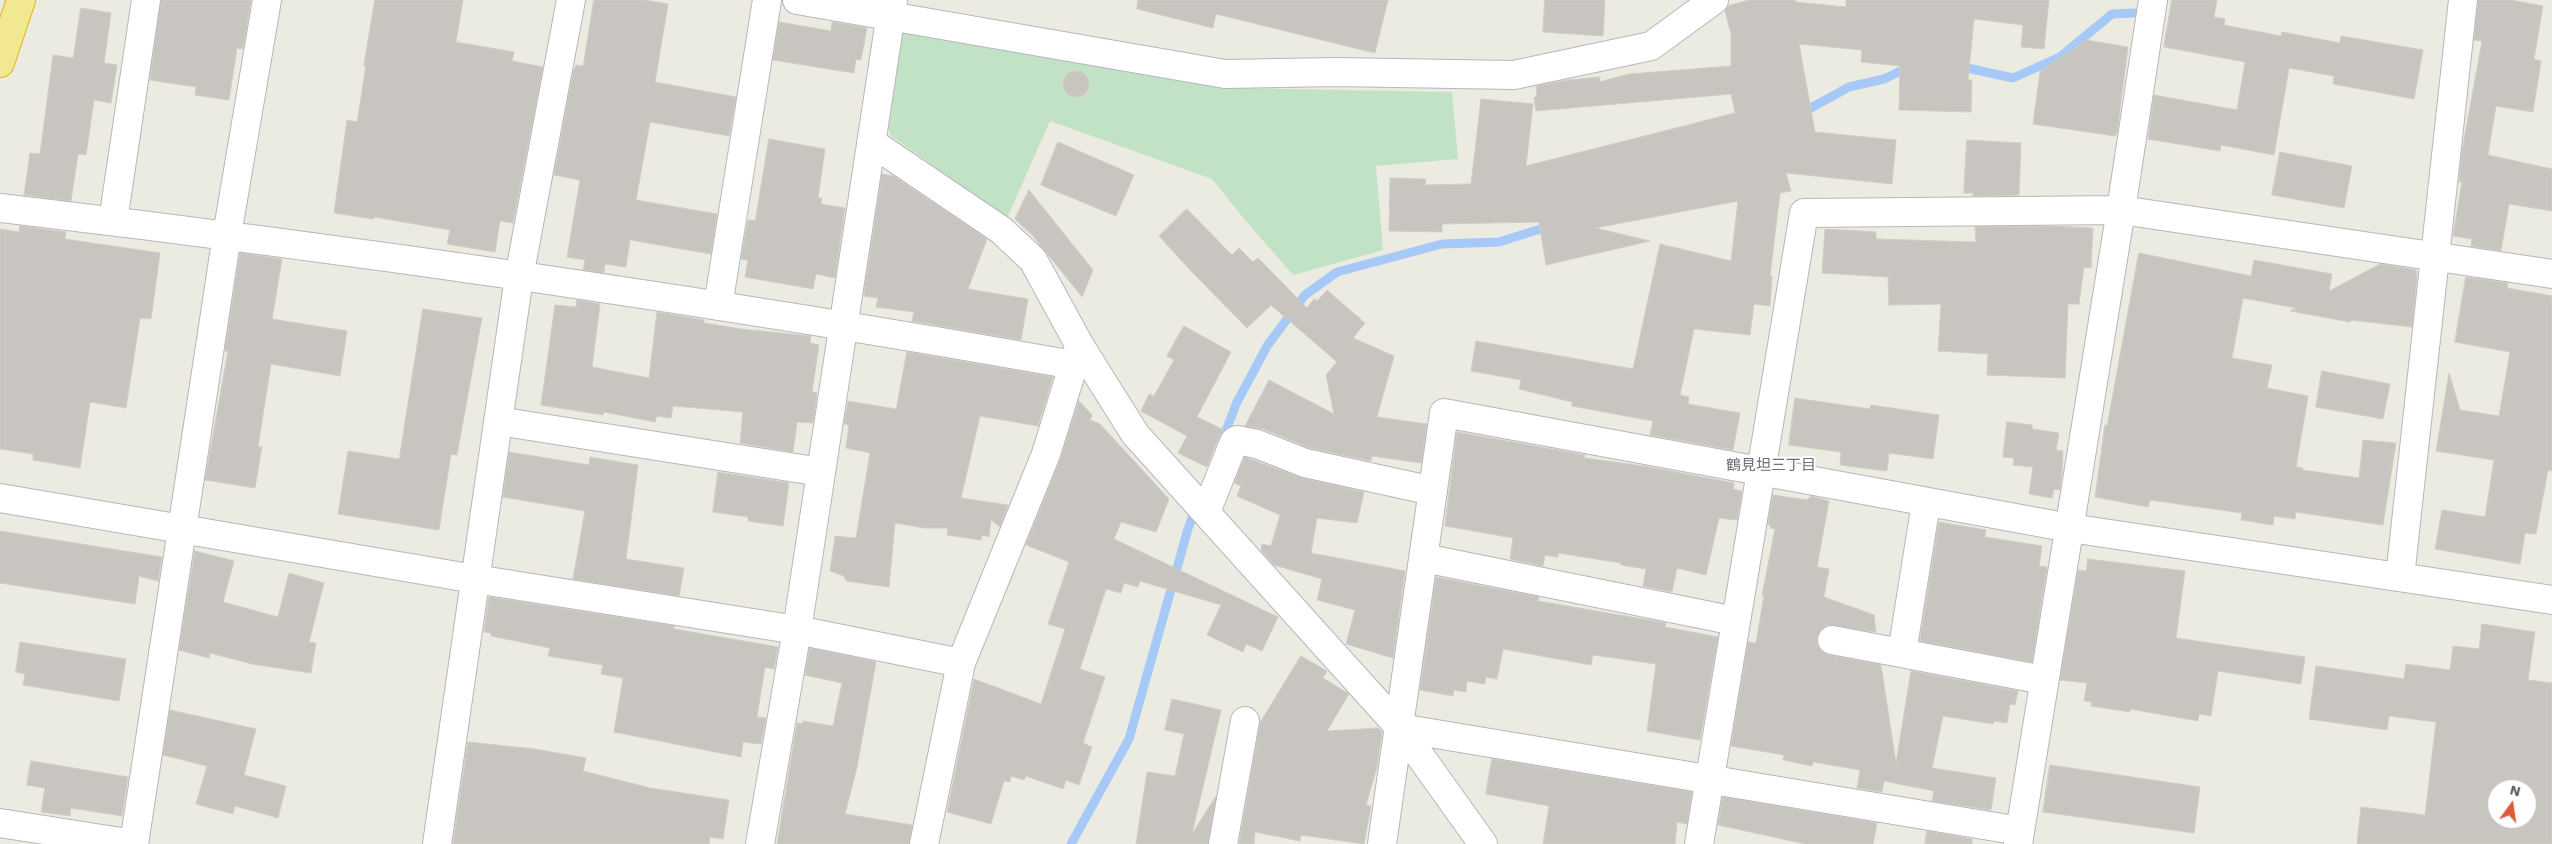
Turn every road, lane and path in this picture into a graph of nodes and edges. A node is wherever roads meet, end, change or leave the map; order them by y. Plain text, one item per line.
1 (21, 0) edge
2 (146, 0) edge
3 (267, 0) edge
4 (571, 0) edge
5 (767, 0) edge
6 (797, 0) edge
7 (1714, 0) edge
8 (2153, 0) edge
9 (2463, 0) edge
10 (891, 7) edge
11 (0, 63) edge
12 (871, 142) junction
13 (0, 208) edge
14 (2121, 210) junction
15 (112, 221) junction
16 (227, 236) junction
17 (2435, 257) junction
18 (2552, 274) edge
19 (520, 277) junction
20 (718, 306) junction
21 (843, 324) junction
22 (1077, 356) junction
23 (498, 421) junction
24 (821, 472) junction
25 (1760, 473) junction
26 (1433, 491) junction
27 (0, 498) edge
28 (1926, 502) junction
29 (1206, 512) junction
30 (181, 528) junction
31 (2070, 528) junction
32 (1424, 558) junction
33 (2400, 577) junction
34 (475, 579) junction
35 (2552, 600) edge
36 (1735, 621) junction
37 (797, 630) junction
38 (1832, 640) dead end
39 (1902, 653) junction
40 (961, 663) junction
41 (2044, 680) junction
42 (1245, 721) dead end
43 (1400, 728) junction
44 (1708, 778) junction
45 (0, 823) edge
46 (2022, 840) edge
47 (134, 844) edge
48 (437, 844) edge
49 (760, 844) edge
50 (924, 844) edge
51 (1223, 844) edge
52 (1382, 844) edge
53 (1483, 844) edge
54 (1699, 844) edge

1 - 11 highway
2 - 15 street
3 - 16 street
4 - 19 street
5 - 20 street
6 - 10 street
7 - 10 street
8 - 14 street
9 - 17 street
10 - 12 street
12 - 21 street
12 - 22 street
13 - 15 street
14 - 17 street
14 - 25 street
14 - 31 street
15 - 16 street
16 - 19 street
16 - 30 street
17 - 18 street
17 - 33 street
19 - 20 street
19 - 23 street
20 - 21 street
21 - 22 street
21 - 24 street
22 - 29 street
22 - 40 street
23 - 24 street
23 - 34 street
24 - 37 street
25 - 26 street
25 - 28 street
25 - 36 street
26 - 29 street
26 - 32 street
27 - 30 street
28 - 31 street
28 - 39 street
29 - 43 street
30 - 34 street
30 - 47 street
31 - 33 street
31 - 41 street
32 - 36 street
32 - 43 street
33 - 35 street
34 - 37 street
34 - 48 street
36 - 44 street
37 - 40 street
37 - 49 street
38 - 39 street
39 - 41 street
40 - 50 street
41 - 46 street
42 - 51 street
43 - 44 street
43 - 52 street
43 - 53 street
44 - 46 street
44 - 54 street
45 - 47 street

